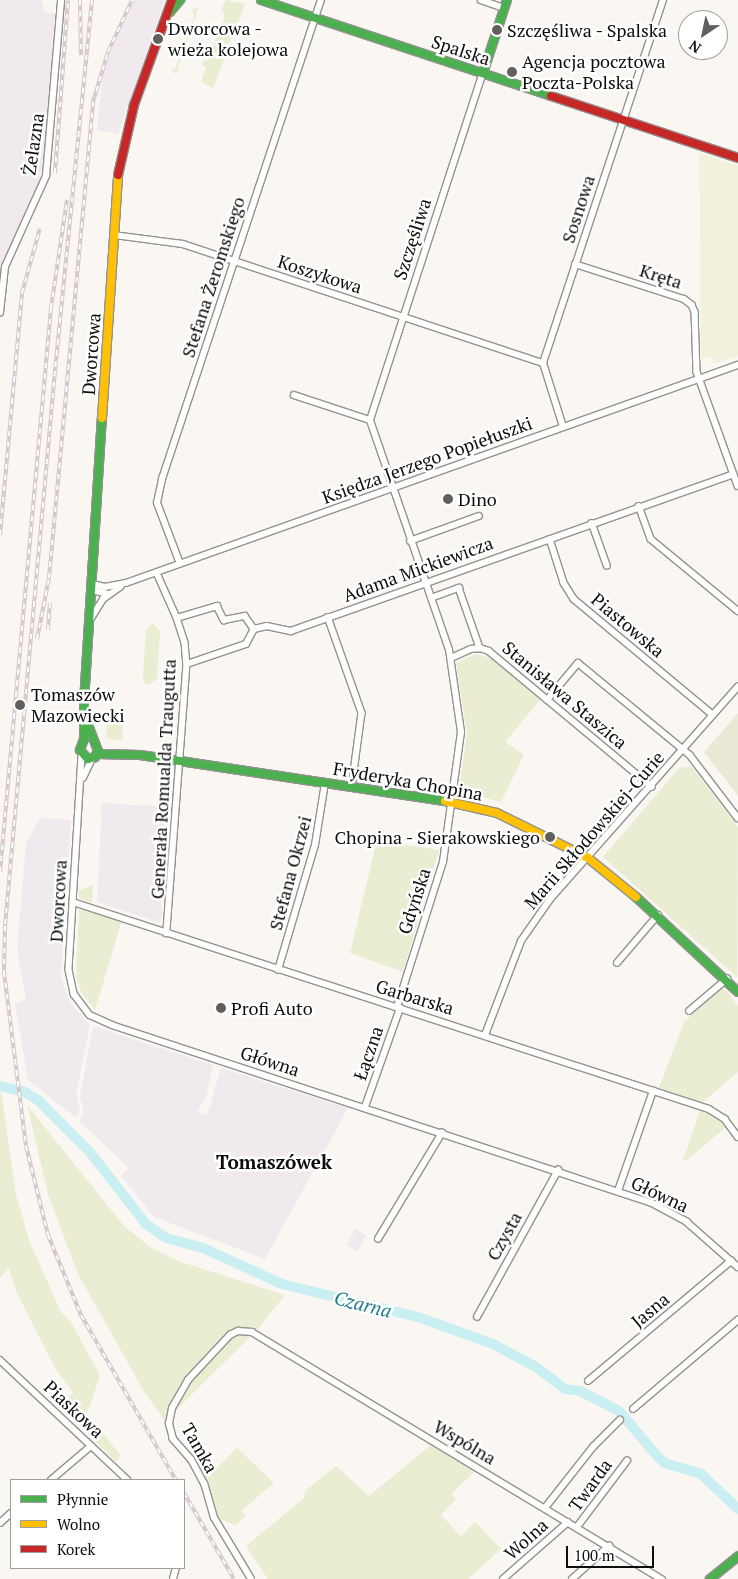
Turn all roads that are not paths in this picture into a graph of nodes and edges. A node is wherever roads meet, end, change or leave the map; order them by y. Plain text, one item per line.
1 (62, 0) edge
2 (180, 0) edge
3 (261, 0) edge
4 (321, 0) edge
5 (480, 0) edge
6 (662, 0) edge
7 (172, 1) edge
8 (506, 4) edge
9 (166, 17) junction
10 (315, 18) junction
11 (483, 73) junction
12 (623, 120) junction
13 (738, 158) edge
14 (114, 235) junction
15 (234, 262) junction
16 (575, 264) junction
17 (0, 313) edge
18 (402, 316) junction
19 (543, 363) junction
20 (738, 365) edge
21 (699, 379) junction
22 (294, 395) dead end
23 (370, 420) junction
24 (563, 427) junction
25 (732, 475) junction
26 (738, 486) edge
27 (392, 489) junction
28 (639, 506) junction
29 (479, 516) dead end
30 (592, 523) junction
31 (550, 538) junction
32 (410, 541) junction
33 (180, 564) junction
34 (607, 565) dead end
35 (157, 573) junction
36 (126, 583) junction
37 (425, 583) junction
38 (92, 587) junction
39 (109, 594) junction
40 (431, 598) junction
41 (738, 611) edge
42 (328, 617) junction
43 (177, 618) junction
44 (90, 621) junction
45 (254, 629) junction
46 (480, 648) junction
47 (451, 658) junction
48 (187, 664) junction
49 (738, 687) edge
50 (547, 700) junction
51 (714, 716) junction
52 (85, 717) junction
53 (83, 744) junction
54 (683, 750) junction
55 (95, 751) junction
56 (82, 756) junction
57 (180, 760) junction
58 (81, 782) junction
59 (325, 783) junction
60 (352, 787) junction
61 (652, 787) junction
62 (452, 802) junction
63 (738, 818) edge
64 (588, 858) junction
65 (72, 902) junction
66 (658, 915) junction
67 (167, 933) junction
68 (617, 963) dead end
69 (278, 970) junction
70 (727, 979) junction
71 (738, 992) edge
72 (399, 1008) junction
73 (689, 1011) dead end
74 (90, 1015) joint
75 (485, 1035) junction
76 (653, 1091) junction
77 (365, 1108) junction
78 (442, 1133) junction
79 (738, 1137) edge
80 (558, 1170) junction
81 (618, 1191) junction
82 (378, 1239) dead end
83 (731, 1261) junction
84 (738, 1267) edge
85 (477, 1317) dead end
86 (738, 1320) edge
87 (252, 1332) joint
88 (0, 1360) edge
89 (588, 1381) dead end
90 (633, 1409) dead end
91 (620, 1420) dead end
92 (91, 1446) junction
93 (627, 1460) dead end
94 (52, 1479) edge
95 (127, 1479) edge
96 (545, 1508) junction
97 (10, 1515) edge
98 (568, 1522) junction
99 (0, 1523) edge
100 (577, 1527) junction
101 (609, 1546) junction
102 (738, 1556) edge
103 (251, 1579) edge
104 (503, 1579) edge
105 (572, 1579) edge
106 (662, 1579) edge
107 (710, 1579) edge

1 - 17 street, Żelazna
2 - 9 street
3 - 10 street, Spalska
4 - 10 street, Stefana Żeromskiego
5 - 8 street
6 - 12 street, Sosnowa
7 - 9 street, Dworcowa
8 - 11 street, Szczęśliwa
9 - 14 street, Dworcowa
10 - 11 street, Spalska
10 - 15 street, Stefana Żeromskiego
11 - 12 street, Spalska
11 - 18 street, Szczęśliwa
12 - 13 street, Spalska
12 - 16 street, Sosnowa
14 - 15 street, Koszykowa
14 - 38 street, Dworcowa
15 - 18 street, Koszykowa
15 - 33 street, Stefana Żeromskiego
16 - 19 street, Sosnowa
16 - 21 street, Kręta
18 - 19 street, Koszykowa
18 - 23 street, Szczęśliwa
19 - 24 street
20 - 21 street, Księdza Jerzego Popiełuszki
21 - 24 street, Księdza Jerzego Popiełuszki
21 - 25 street, Kręta
22 - 23 street
23 - 27 street
24 - 27 street, Księdza Jerzego Popiełuszki
25 - 26 street, Kręta
25 - 28 street, Adama Mickiewicza
27 - 32 street, Gdyńska
27 - 33 street, Księdza Jerzego Popiełuszki
28 - 30 street, Adama Mickiewicza
28 - 41 street
29 - 32 street
30 - 31 street, Adama Mickiewicza
30 - 34 street
31 - 37 street, Adama Mickiewicza
31 - 51 street, Piastowska
32 - 37 street, Gdyńska
33 - 35 street, Księdza Jerzego Popiełuszki
35 - 36 street, Księdza Jerzego Popiełuszki
35 - 43 street, Generała Romualda Traugutta
36 - 38 street, Księdza Jerzego Popiełuszki
36 - 39 street, Księdza Jerzego Popiełuszki
37 - 40 street, Gdyńska
37 - 42 street, Adama Mickiewicza
38 - 39 street
38 - 44 street, Dworcowa
39 - 44 street, Księdza Jerzego Popiełuszki
40 - 46 street, Stanisława Staszica
40 - 47 street, Gdyńska
42 - 45 street, Adama Mickiewicza
42 - 60 street
43 - 45 street
43 - 48 street, Generała Romualda Traugutta
44 - 52 street, Dworcowa
45 - 48 street
46 - 47 street, Stanisława Staszica
46 - 50 street, Stanisława Staszica
47 - 62 street, Gdyńska
48 - 57 street, Generała Romualda Traugutta
49 - 51 street, Marii Skłodowskiej-Curie
50 - 54 street
50 - 61 street, Stanisława Staszica
51 - 54 street, Marii Skłodowskiej-Curie
52 - 53 street, Dworcowa
52 - 55 street, Dworcowa
53 - 55 street
53 - 56 street, Dworcowa
54 - 61 street, Marii Skłodowskiej-Curie
54 - 63 street
55 - 56 street
55 - 57 street, Fryderyka Chopina
55 - 58 street, Dworcowa
56 - 58 street, Dworcowa
57 - 59 street, Fryderyka Chopina
57 - 67 street, Generała Romualda Traugutta
58 - 65 street, Dworcowa
59 - 60 street, Fryderyka Chopina
59 - 69 street, Stefana Okrzei
60 - 62 street, Fryderyka Chopina
61 - 64 street, Marii Skłodowskiej-Curie
62 - 64 street, Fryderyka Chopina
62 - 72 street, Gdyńska
64 - 66 street, Fryderyka Chopina
64 - 75 street, Marii Skłodowskiej-Curie
65 - 67 street, Garbarska
65 - 74 street, Dworcowa
66 - 68 street
66 - 70 street, Fryderyka Chopina
67 - 69 street, Garbarska
69 - 72 street, Garbarska
70 - 71 street, Fryderyka Chopina
70 - 73 street
72 - 75 street, Garbarska
72 - 77 street, Łączna
74 - 77 street, Główna
75 - 76 street, Garbarska
76 - 79 street, Garbarska
76 - 81 street
77 - 78 street, Główna
78 - 80 street, Główna
78 - 82 street
80 - 81 street, Główna
80 - 85 street, Czysta
81 - 83 street, Główna
83 - 84 street, Główna
83 - 89 street, Jasna
86 - 90 street
87 - 96 street, Wspólna
87 - 103 street, Tamka
88 - 92 street, Piaskowa
91 - 96 street
92 - 94 street
92 - 95 street, Piaskowa
93 - 100 street, Twarda
96 - 98 street, Wspólna
97 - 99 street
98 - 100 street, Wspólna
98 - 104 street, Wolna
100 - 101 street, Wspólna
101 - 105 street
101 - 106 street, Wspólna
102 - 107 street

